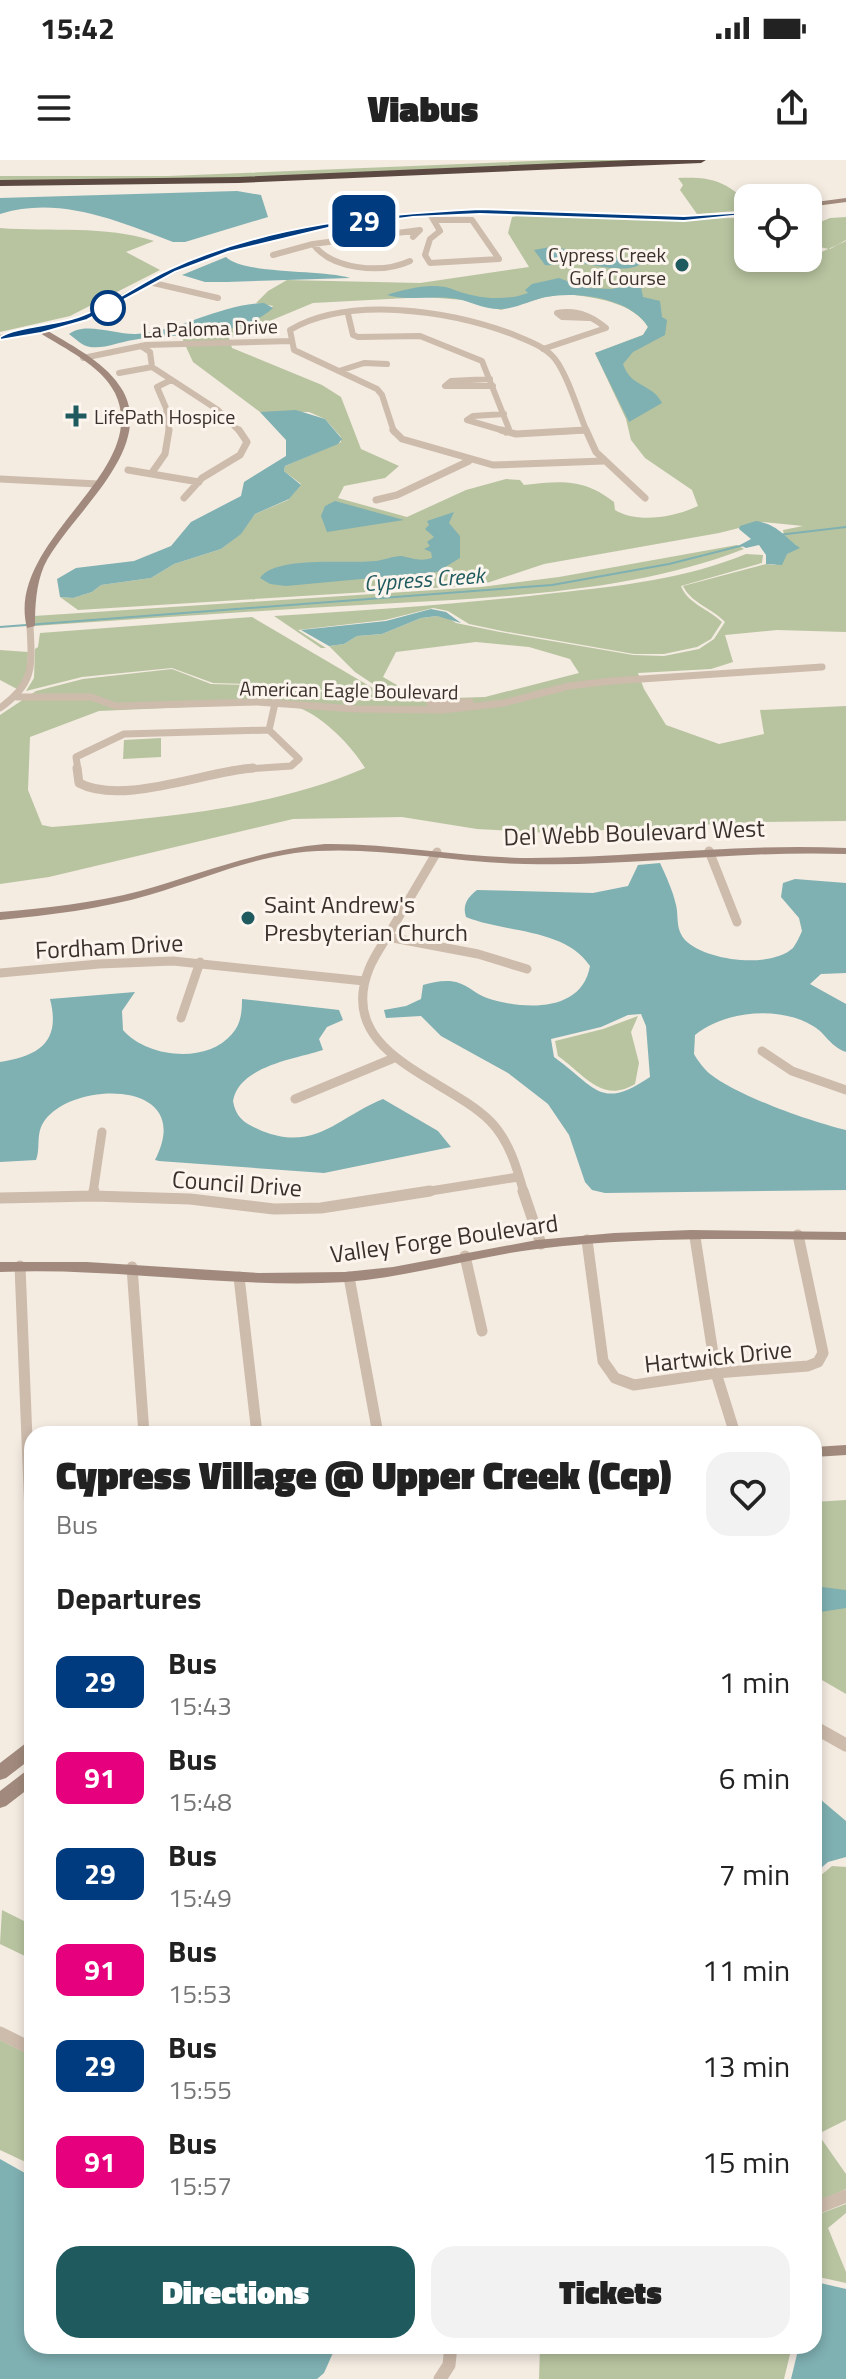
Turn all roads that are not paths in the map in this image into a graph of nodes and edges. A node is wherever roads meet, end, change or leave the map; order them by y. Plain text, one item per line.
1 (514, 160) edge
2 (701, 160) edge
3 (5, 172) edge
4 (0, 186) edge
5 (846, 198) edge
6 (822, 202) edge
7 (734, 214) edge
8 (734, 214) edge
9 (432, 217) junction
10 (350, 221) junction
11 (393, 224) dead end
12 (397, 232) junction
13 (387, 233) junction
14 (366, 236) junction
15 (413, 237) dead end
16 (391, 243) dead end
17 (313, 244) junction
18 (273, 255) dead end
19 (359, 256) dead end
20 (410, 261) dead end
21 (346, 262) junction
22 (383, 262) junction
23 (361, 265) junction
24 (358, 274) dead end
25 (382, 274) dead end
26 (149, 282) junction
27 (218, 298) dead end
28 (348, 314) junction
29 (590, 318) dead end
30 (39, 329) junction
31 (0, 335) edge
32 (291, 341) junction
33 (162, 344) junction
34 (141, 346) junction
35 (543, 349) junction
36 (83, 358) junction
37 (152, 364) junction
38 (387, 364) dead end
39 (339, 371) junction
40 (119, 373) dead end
41 (171, 380) junction
42 (492, 383) junction
43 (504, 414) junction
44 (586, 430) junction
45 (506, 432) junction
46 (469, 461) junction
47 (604, 461) junction
48 (128, 470) dead end
49 (151, 474) junction
50 (0, 479) edge
51 (199, 482) junction
52 (95, 484) junction
53 (184, 498) dead end
54 (645, 498) dead end
55 (376, 500) dead end
56 (30, 626) joint
57 (822, 665) dead end
58 (19, 695) junction
59 (276, 700) junction
60 (0, 708) edge
61 (269, 730) junction
62 (709, 851) junction
63 (846, 851) edge
64 (437, 852) junction
65 (0, 916) edge
66 (737, 922) dead end
67 (388, 937) junction
68 (200, 962) junction
69 (527, 969) dead end
70 (0, 973) edge
71 (364, 981) junction
72 (181, 1018) dead end
73 (762, 1051) dead end
74 (394, 1058) junction
75 (846, 1090) edge
76 (295, 1099) dead end
77 (102, 1132) dead end
78 (518, 1177) junction
79 (93, 1196) junction
80 (0, 1198) edge
81 (798, 1235) junction
82 (846, 1236) edge
83 (695, 1237) junction
84 (587, 1240) junction
85 (541, 1244) junction
86 (465, 1256) junction
87 (20, 1266) junction
88 (0, 1267) edge
89 (132, 1267) junction
90 (239, 1277) junction
91 (349, 1277) junction
92 (482, 1331) dead end
93 (716, 1373) junction
94 (26, 1426) edge
95 (143, 1426) edge
96 (256, 1426) edge
97 (377, 1426) edge
98 (733, 1426) edge
99 (846, 1450) edge
100 (822, 1452) edge
101 (822, 1732) edge
102 (846, 1745) edge
103 (24, 1754) edge
104 (0, 1773) edge
105 (24, 1782) edge
106 (0, 1801) edge
107 (0, 2033) edge
108 (24, 2045) edge
109 (846, 2196) edge
110 (822, 2206) edge
111 (450, 2354) edge
112 (440, 2379) edge

1 - 3 highway
2 - 4 highway
5 - 6 street
7 - 9 street
8 - 10 street
9 - 9 street
9 - 10 street
10 - 14 street
10 - 26 street
10 - 30 street
11 - 12 street
12 - 13 street
12 - 15 street
13 - 14 street
13 - 16 street
14 - 17 street
17 - 18 street
17 - 21 street
19 - 21 street
20 - 22 street
21 - 23 street
22 - 23 street
22 - 25 street
23 - 24 street
26 - 27 street
26 - 30 street
28 - 32 street
28 - 35 street
28 - 42 street
29 - 35 street
30 - 31 street
30 - 36 street
32 - 33 street, La Paloma Drive
32 - 39 street
33 - 34 street, La Paloma Drive
33 - 37 street
34 - 36 street, La Paloma Drive
34 - 37 street
35 - 44 street
36 - 52 street
37 - 40 street
37 - 41 street
38 - 39 street
39 - 46 street
41 - 49 street
41 - 51 street
42 - 42 street
42 - 43 street
43 - 45 street
43 - 45 street
44 - 45 street
44 - 47 street
46 - 47 street
46 - 55 street
47 - 54 street
48 - 49 street
49 - 51 street
50 - 52 street
51 - 53 street
52 - 56 street
56 - 58 street
57 - 59 street, American Eagle Boulevard
58 - 59 street, American Eagle Boulevard
58 - 60 street
59 - 61 street
61 - 61 street
62 - 63 street, Del Webb Boulevard West
62 - 64 street, Del Webb Boulevard West
62 - 66 street
64 - 65 street, Del Webb Boulevard West
64 - 67 street
67 - 69 street
67 - 71 street
68 - 70 street, Fordham Drive
68 - 71 street, Fordham Drive
68 - 72 street
71 - 74 street
73 - 75 street
74 - 76 street
74 - 78 street
77 - 79 street
78 - 79 street, Council Drive
78 - 85 street
79 - 80 street, Council Drive
81 - 82 street, Valley Forge Boulevard
81 - 83 street, Valley Forge Boulevard
81 - 93 street, Hartwick Drive
83 - 84 street, Valley Forge Boulevard
83 - 93 street
84 - 85 street, Valley Forge Boulevard
84 - 93 street, Hartwick Drive
85 - 86 street, Valley Forge Boulevard
86 - 91 street, Valley Forge Boulevard
86 - 92 street
87 - 88 street, Valley Forge Boulevard
87 - 89 street, Valley Forge Boulevard
87 - 94 street
89 - 90 street, Valley Forge Boulevard
89 - 95 street
90 - 91 street, Valley Forge Boulevard
90 - 96 street
91 - 97 street
93 - 98 street
99 - 100 street
101 - 102 street
103 - 104 street
105 - 106 street
107 - 108 street
109 - 110 street
111 - 112 street

